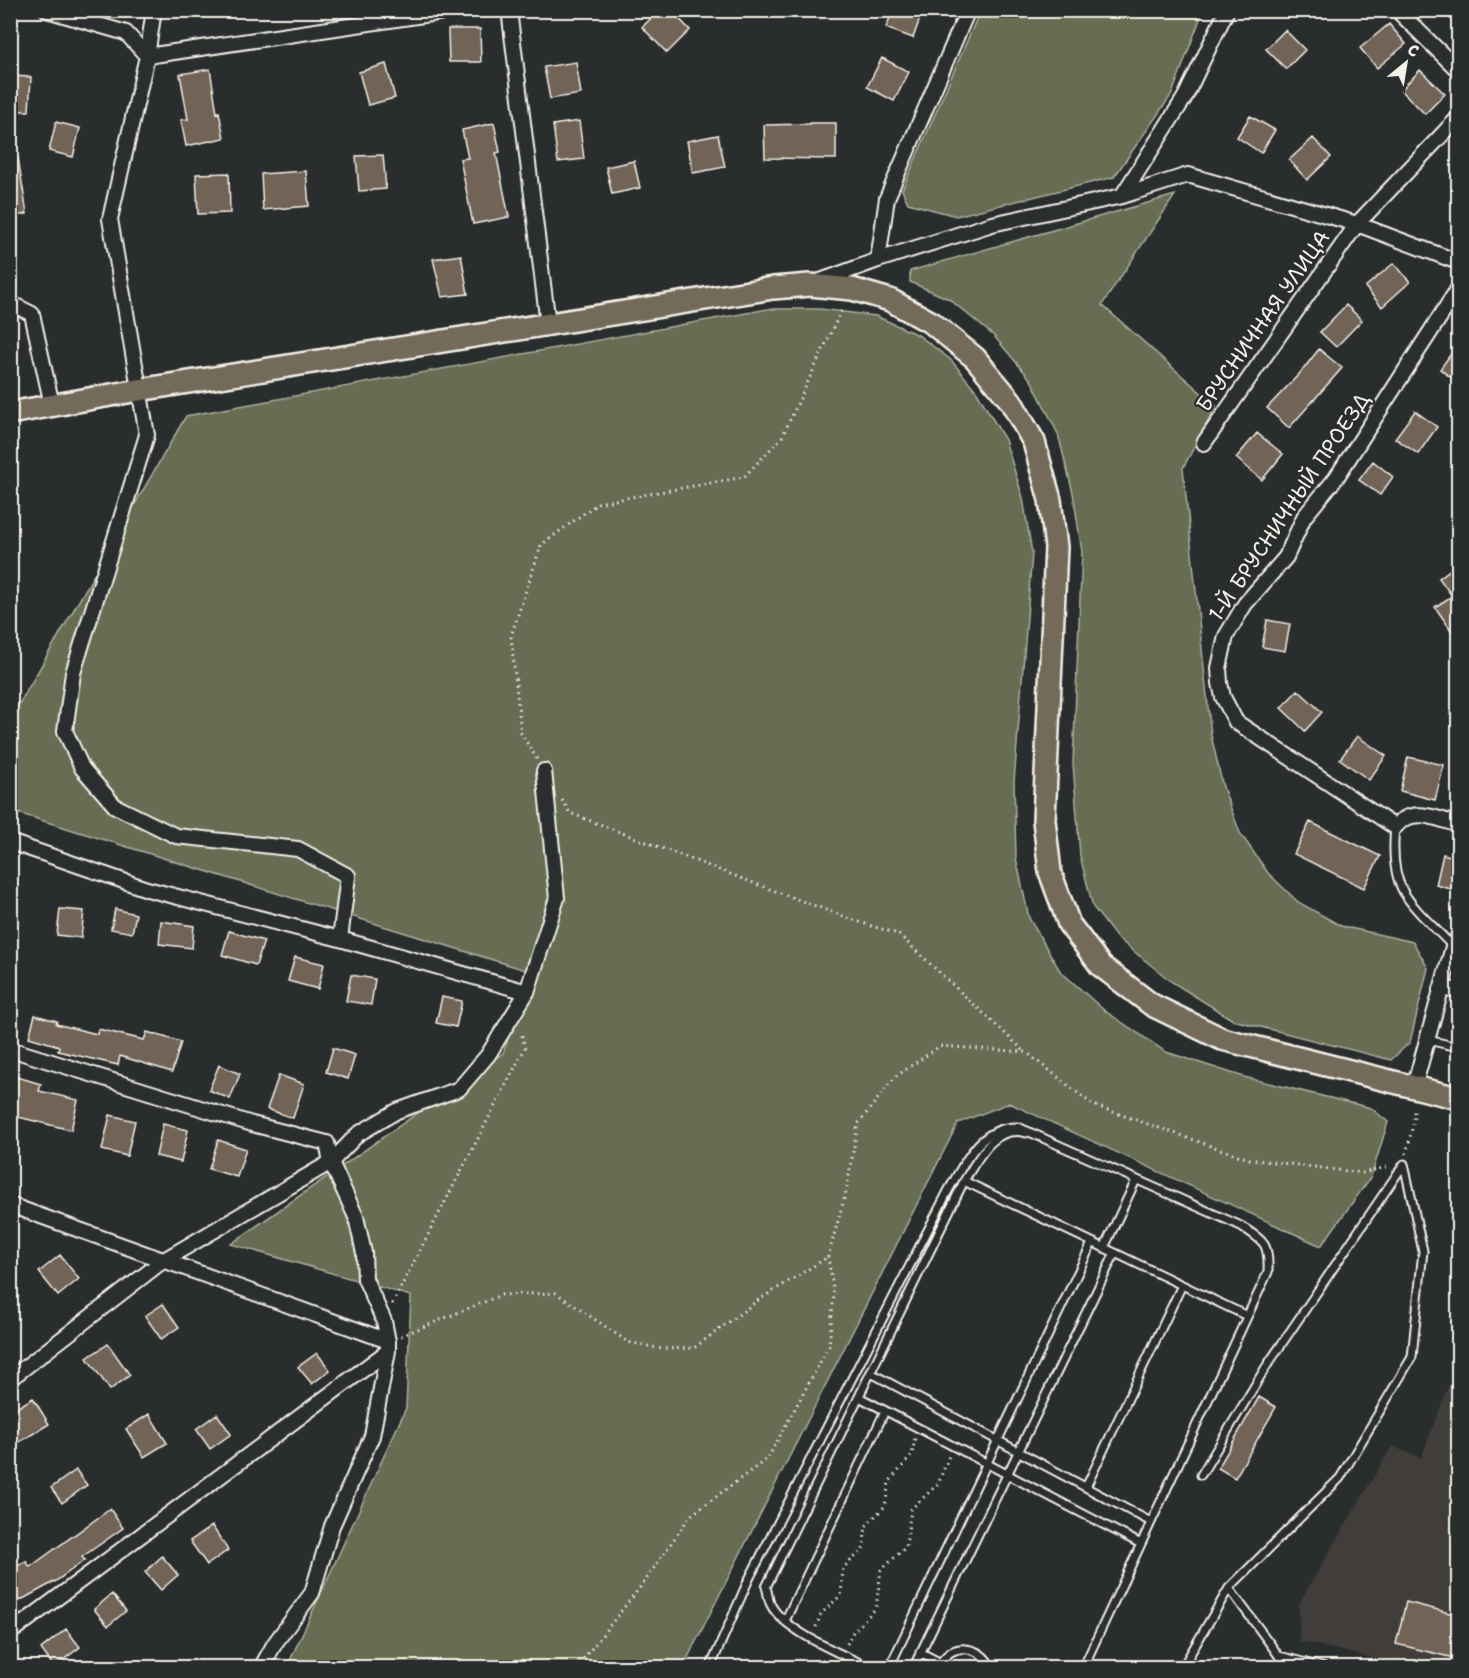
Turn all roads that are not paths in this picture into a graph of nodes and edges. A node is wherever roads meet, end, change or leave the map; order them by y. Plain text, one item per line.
1 (47, 10) edge
2 (154, 10) edge
3 (457, 10) edge
4 (509, 10) edge
5 (969, 10) edge
6 (1227, 10) edge
7 (1397, 10) edge
8 (147, 56) junction
9 (1458, 70) edge
10 (1458, 118) edge
11 (1122, 196) junction
12 (1357, 224) junction
13 (878, 260) junction
14 (1458, 262) edge
15 (810, 285) junction
16 (1458, 289) edge
17 (10, 303) edge
18 (548, 324) junction
19 (139, 390) junction
20 (52, 405) junction
21 (10, 413) edge
22 (1204, 443) dead end
23 (544, 771) road end
24 (1458, 825) edge
25 (1395, 827) junction
26 (10, 842) edge
27 (340, 939) junction
28 (1456, 942) edge
29 (1442, 989) junction
30 (1458, 990) edge
31 (527, 992) junction
32 (1428, 1040) junction
33 (1458, 1047) edge
34 (10, 1049) edge
35 (1414, 1088) junction
36 (1458, 1098) edge
37 (1039, 1136) junction
38 (331, 1162) junction
39 (1136, 1180) junction
40 (964, 1181) junction
41 (10, 1204) edge
42 (1092, 1243) junction
43 (1104, 1248) junction
44 (1114, 1253) junction
45 (164, 1260) junction
46 (1182, 1285) junction
47 (1247, 1316) junction
48 (388, 1346) junction
49 (871, 1373) junction
50 (10, 1379) edge
51 (859, 1397) junction
52 (885, 1411) junction
53 (998, 1441) junction
54 (1018, 1452) junction
55 (987, 1464) junction
56 (1007, 1475) junction
57 (1202, 1476) dead end
58 (1086, 1487) junction
59 (1151, 1522) junction
60 (1141, 1545) junction
61 (1228, 1588) junction
62 (785, 1621) junction
63 (10, 1633) edge
64 (920, 1652) junction
65 (940, 1665) edge
66 (261, 1668) edge
67 (710, 1668) edge
68 (871, 1668) edge
69 (889, 1668) edge
70 (913, 1668) edge
71 (991, 1668) edge
72 (1083, 1668) edge
73 (1182, 1668) edge
74 (1326, 1668) edge

1 - 8 street
2 - 8 street
3 - 8 street
4 - 18 street
5 - 13 street
6 - 11 street
7 - 9 street
8 - 19 street
10 - 12 street, БРУСНИЧНАЯ УЛИЦА
11 - 12 street
11 - 13 street
12 - 14 street
12 - 22 street, БРУСНИЧНАЯ УЛИЦА
13 - 15 street
15 - 18 main road
15 - 35 main road
16 - 25 street, 1-Й БРУСНИЧНЫЙ ПРОЕЗД
17 - 20 street
18 - 19 main road
19 - 20 main road
19 - 27 street
20 - 21 main road
23 - 31 street
24 - 25 street
25 - 28 lane
26 - 27 street
27 - 31 street
28 - 29 street
29 - 30 street
29 - 32 street
31 - 38 street
32 - 33 lane
32 - 35 street
34 - 38 street
35 - 36 main road
37 - 39 lane
37 - 40 lane
37 - 67 lane
38 - 45 street
38 - 48 street
39 - 43 lane
39 - 47 lane
40 - 42 lane
40 - 49 lane
41 - 45 street
42 - 43 lane
42 - 53 lane
43 - 44 lane
44 - 46 lane
44 - 54 lane
45 - 48 street
45 - 50 street
46 - 47 lane
46 - 58 lane
47 - 59 lane
48 - 63 street
48 - 66 street
49 - 51 lane
49 - 53 lane
51 - 52 lane
51 - 62 lane
52 - 55 lane
52 - 62 lane
53 - 54 lane
53 - 55 lane
54 - 56 lane
54 - 58 lane
55 - 56 lane
55 - 69 lane
56 - 60 lane
56 - 64 lane
57 - 61 lane
58 - 59 lane
59 - 60 lane
60 - 72 lane
61 - 73 lane
61 - 74 lane
62 - 68 lane
64 - 65 lane
64 - 70 lane
65 - 71 lane

